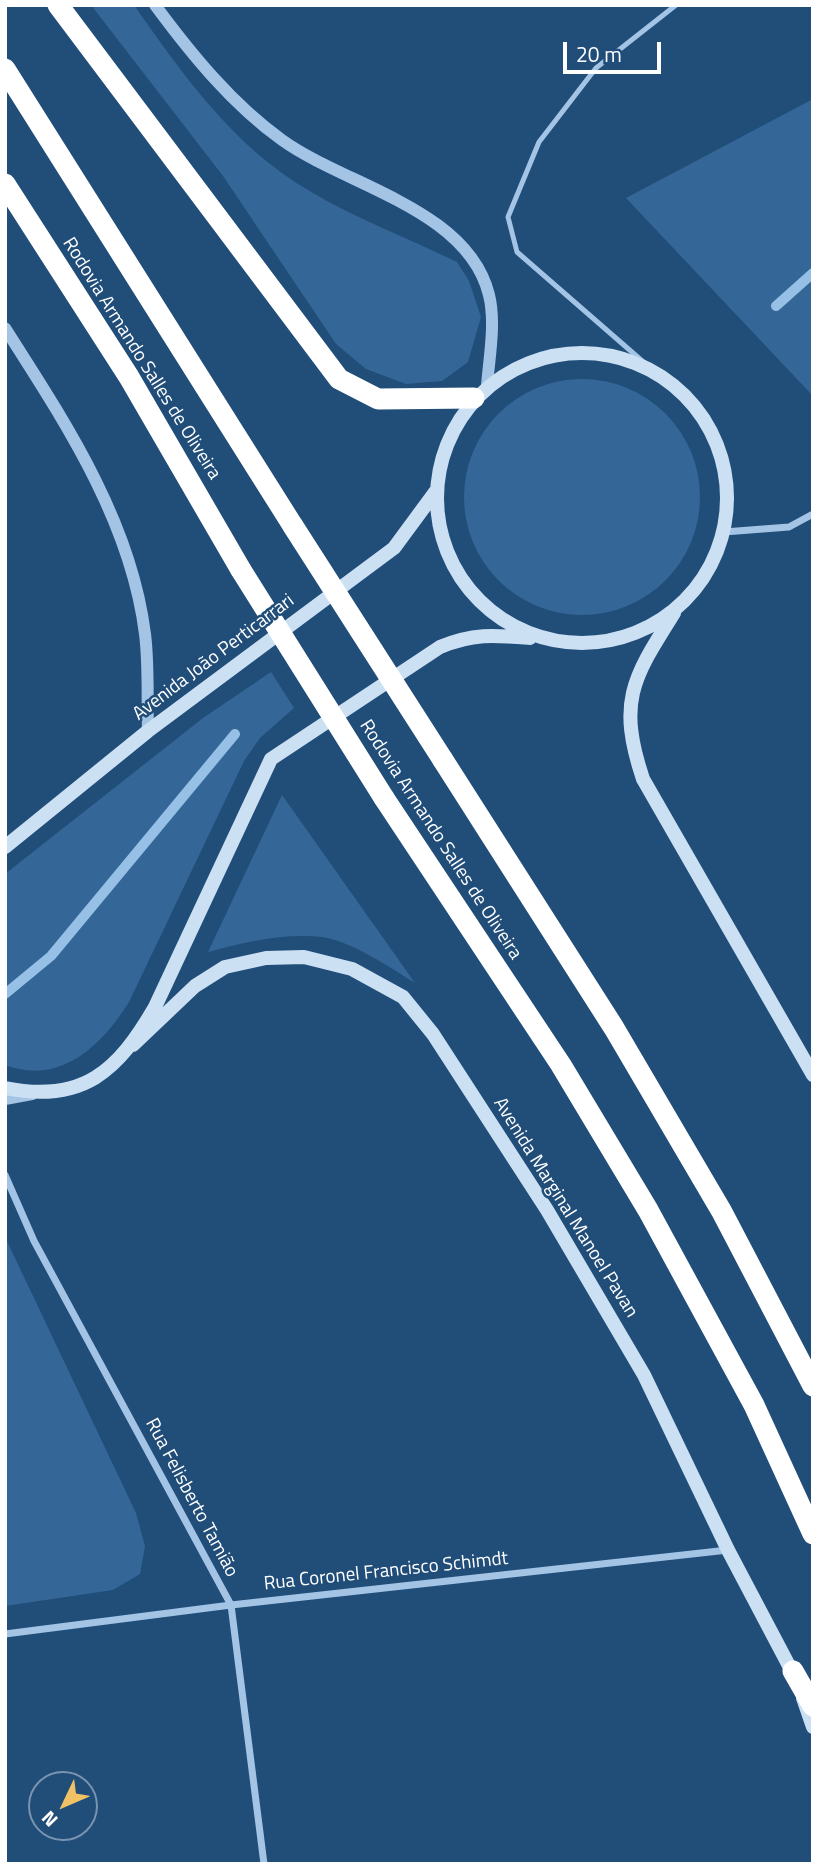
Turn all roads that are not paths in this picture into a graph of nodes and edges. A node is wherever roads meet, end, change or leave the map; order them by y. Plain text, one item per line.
1 (58, 5) edge
2 (155, 5) edge
3 (676, 5) edge
4 (5, 69) edge
5 (5, 184) edge
6 (5, 328) edge
7 (656, 373) junction
8 (480, 392) junction
9 (436, 491) junction
10 (813, 514) edge
11 (724, 533) junction
12 (676, 611) junction
13 (546, 639) junction
14 (148, 731) junction
15 (5, 847) edge
16 (133, 1045) junction
17 (813, 1075) edge
18 (5, 1088) edge
19 (33, 1094) junction
20 (5, 1099) edge
21 (5, 1175) edge
22 (813, 1386) edge
23 (813, 1534) edge
24 (728, 1550) junction
25 (231, 1605) junction
26 (5, 1634) edge
27 (793, 1671) junction
28 (813, 1706) edge
29 (813, 1727) edge
30 (264, 1864) edge

1 - 8 highway
2 - 8 street
3 - 7 lane
4 - 22 highway, Rodovia Armando Salles de Oliveira, bridge
5 - 23 highway, Rodovia Armando Salles de Oliveira, bridge
6 - 14 street
7 - 8 main road
7 - 11 main road
8 - 9 main road
9 - 13 main road
9 - 14 main road, Avenida João Perticarrari
10 - 11 street
11 - 12 main road
12 - 13 main road
12 - 17 main road
13 - 16 main road
14 - 15 main road, Avenida João Perticarrari
16 - 19 main road, Avenida Marginal Manoel Pavan
16 - 24 main road, Avenida Marginal Manoel Pavan
18 - 19 main road
19 - 20 street
21 - 25 street, Rua Felisberto Tamião
24 - 25 street, Rua Coronel Francisco Schimdt
24 - 27 main road, Avenida Marginal Manoel Pavan
25 - 26 street, Rua Coronel Francisco Schimdt
25 - 30 street, Rua Felisberto Tamião
27 - 28 highway
27 - 29 main road, Avenida Marginal Manoel Pavan

